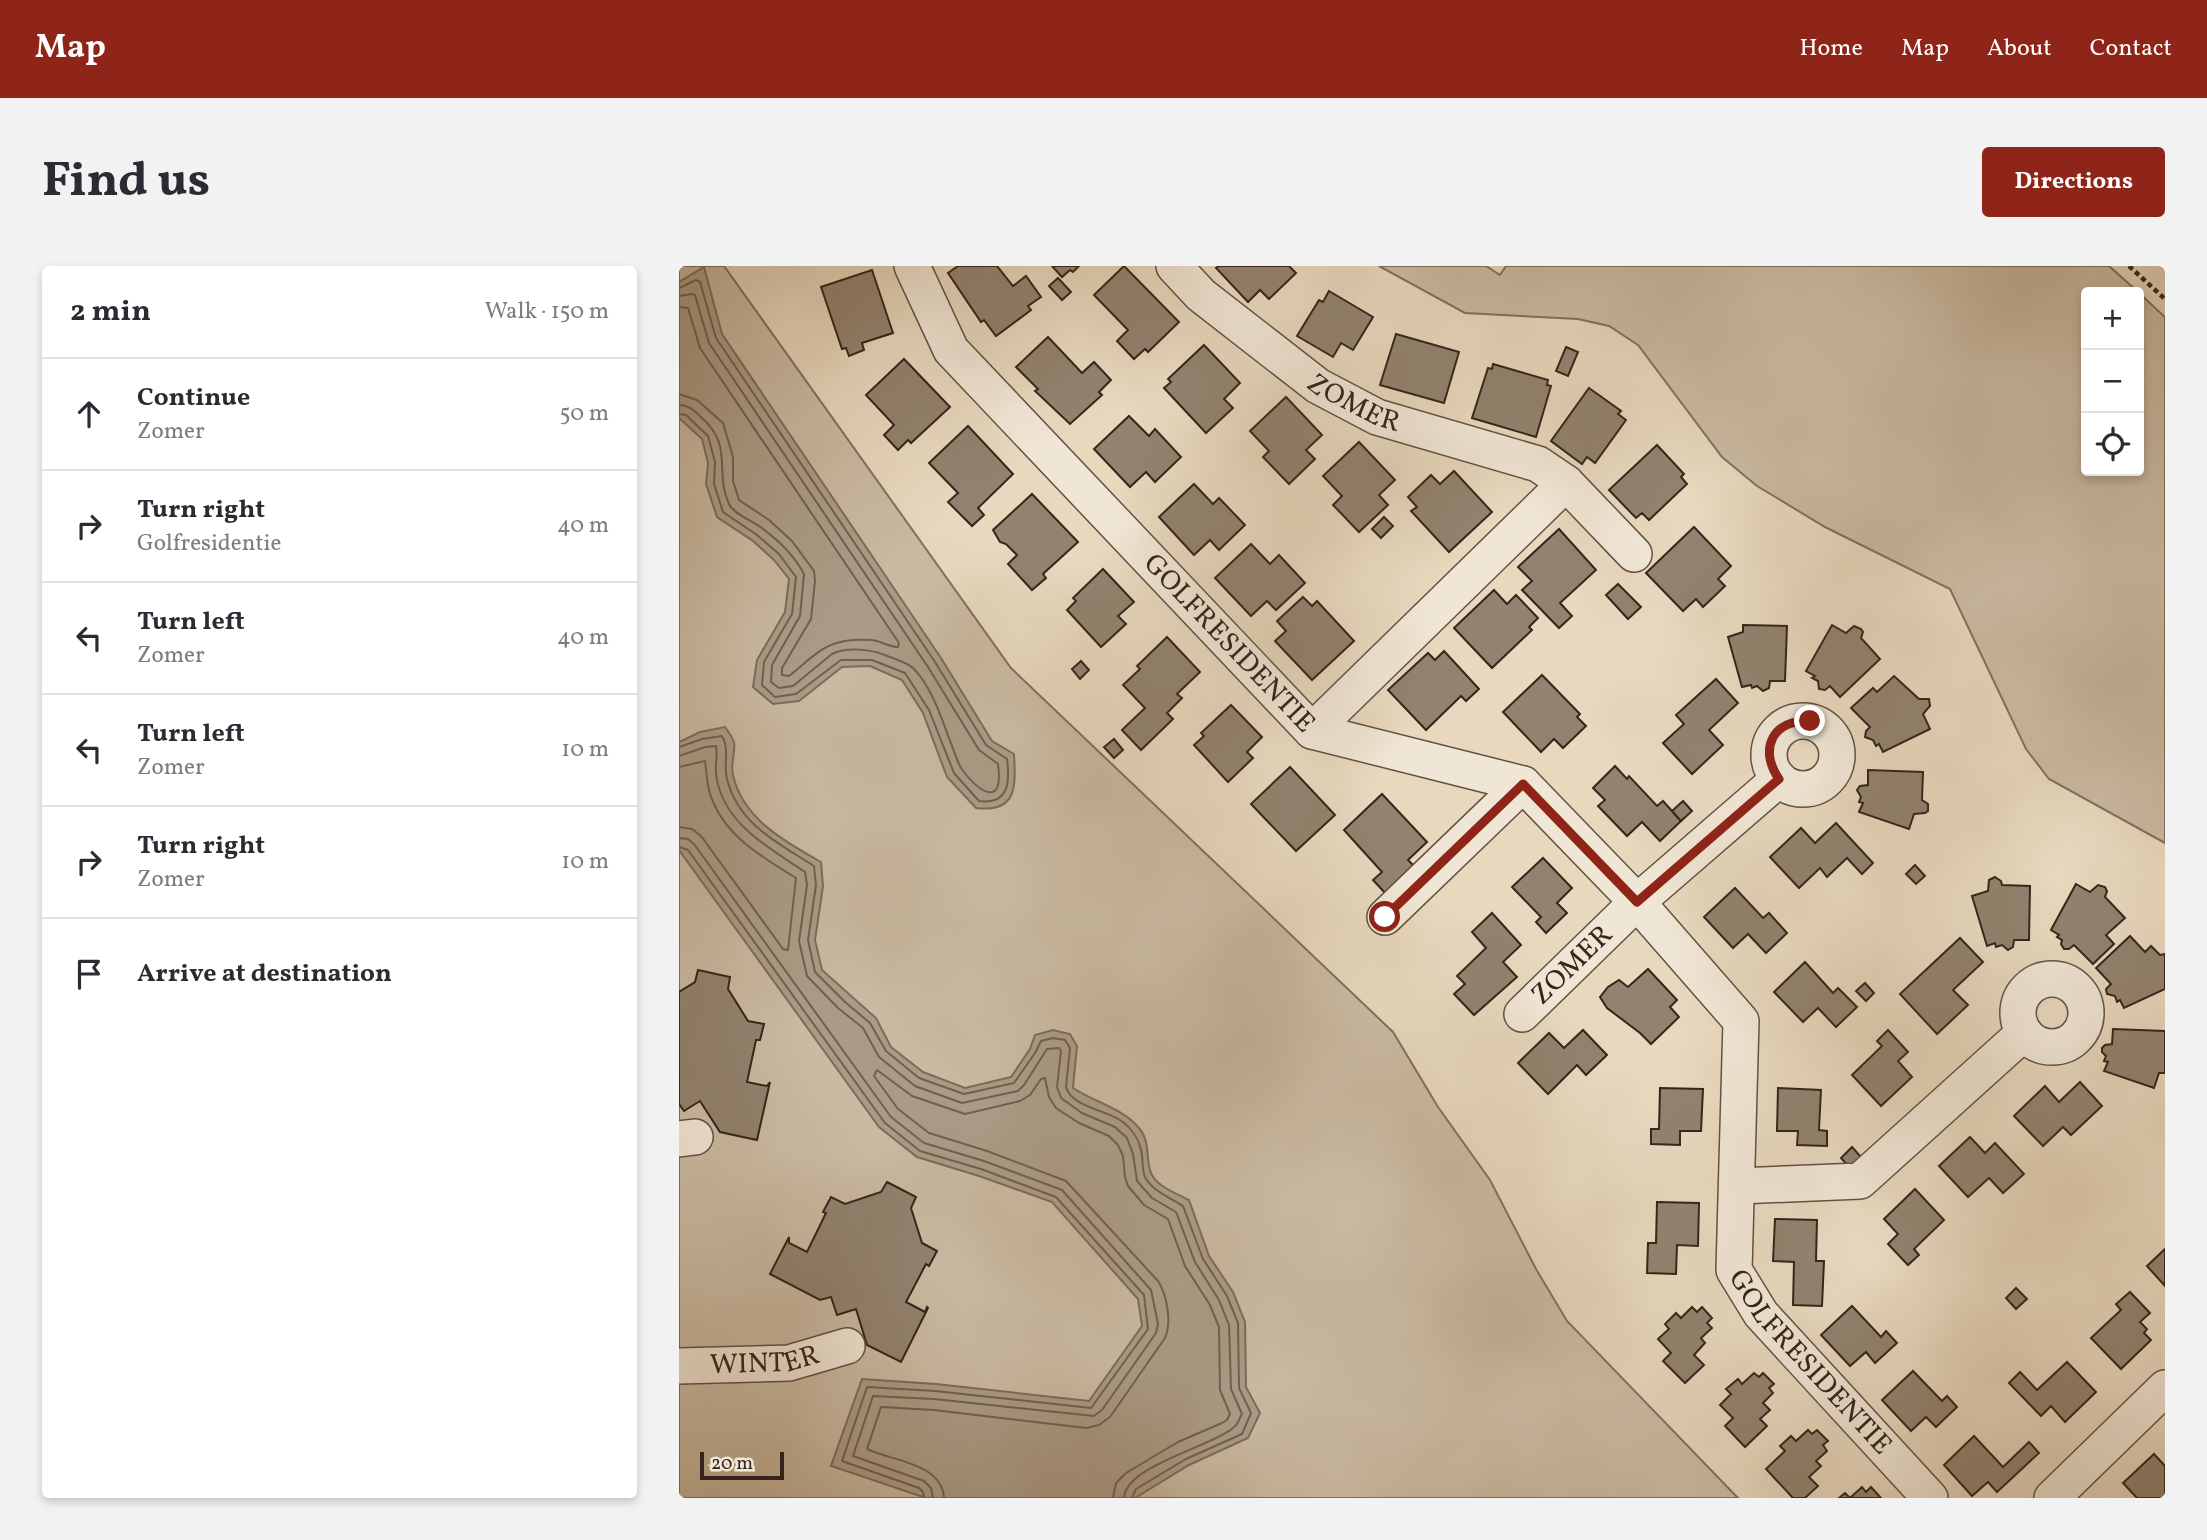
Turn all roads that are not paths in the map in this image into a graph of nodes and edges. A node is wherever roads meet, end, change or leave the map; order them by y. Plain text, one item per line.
1 (912, 266) edge
2 (1174, 266) edge
3 (1566, 483) junction
4 (1634, 554) dead end
5 (1313, 731) junction
6 (1779, 779) dead end
7 (1523, 784) junction
8 (1637, 902) junction
9 (1385, 917) dead end
10 (1523, 1014) dead end
11 (2024, 1032) dead end
12 (1738, 1186) junction
13 (847, 1346) dead end
14 (679, 1366) edge
15 (2165, 1388) edge
16 (1930, 1498) edge
17 (2052, 1498) edge

1 - 5 street, GOLFRESIDENTIE
2 - 3 street, ZOMER
3 - 4 street, ZOMER
3 - 5 street
5 - 7 street, GOLFRESIDENTIE
6 - 8 street, ZOMER
7 - 8 street, GOLFRESIDENTIE
7 - 9 street
8 - 10 street, ZOMER
8 - 12 street, GOLFRESIDENTIE
11 - 12 street
12 - 16 street, GOLFRESIDENTIE
13 - 14 street, WINTER
15 - 17 street

